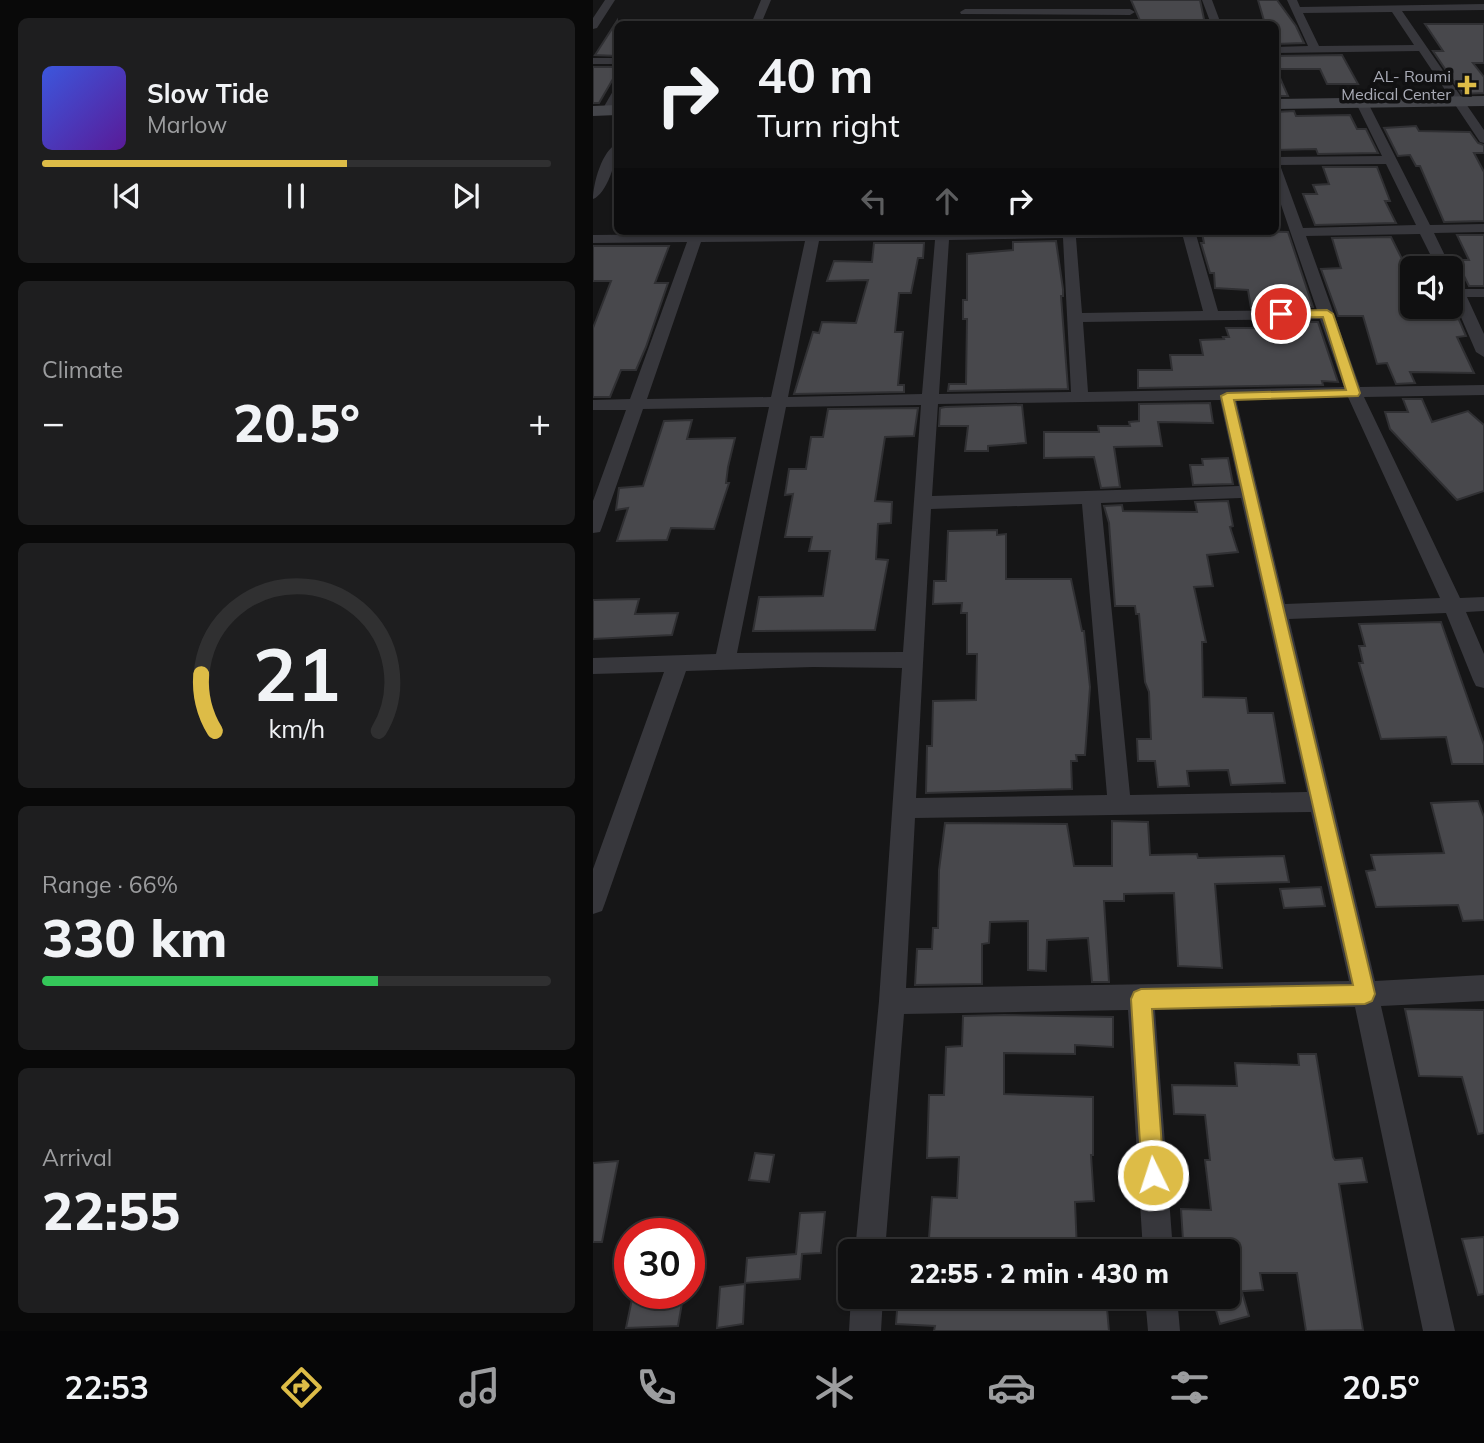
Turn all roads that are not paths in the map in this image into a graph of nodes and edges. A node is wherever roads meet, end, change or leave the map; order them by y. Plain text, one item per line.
1 (610, 0) edge
2 (766, 0) edge
3 (965, 0) edge
4 (1127, 0) edge
5 (1207, 0) edge
6 (1294, 5) edge
7 (1484, 7) edge
8 (1395, 9) junction
9 (965, 12) junction
10 (1068, 12) junction
11 (1130, 12) junction
12 (595, 19) edge
13 (757, 21) edge
14 (964, 21) edge
15 (1066, 21) edge
16 (1132, 21) edge
17 (1214, 21) edge
18 (1422, 48) junction
19 (1315, 49) junction
20 (1279, 50) edge
21 (593, 61) edge
22 (614, 61) edge
23 (1484, 101) edge
24 (1459, 102) junction
25 (1362, 103) junction
26 (1279, 104) edge
27 (1484, 139) edge
28 (614, 154) edge
29 (1391, 160) junction
30 (1279, 161) edge
31 (1279, 179) edge
32 (593, 195) edge
33 (1484, 228) edge
34 (1424, 229) junction
35 (1297, 232) junction
36 (697, 235) edge
37 (813, 235) edge
38 (942, 235) edge
39 (1069, 235) edge
40 (1189, 235) edge
41 (593, 239) edge
42 (1439, 256) edge
43 (1463, 288) edge
44 (1484, 293) edge
45 (1463, 306) edge
46 (1327, 314) junction
47 (1212, 316) junction
48 (1076, 317) junction
49 (1484, 352) edge
50 (1484, 390) edge
51 (1354, 393) junction
52 (1227, 396) junction
53 (1080, 398) junction
54 (929, 400) junction
55 (777, 402) junction
56 (638, 404) junction
57 (593, 405) edge
58 (1249, 492) junction
59 (1091, 497) junction
60 (922, 503) junction
61 (593, 527) edge
62 (1484, 604) edge
63 (1454, 607) junction
64 (1277, 612) junction
65 (912, 660) junction
66 (725, 662) junction
67 (678, 663) junction
68 (593, 666) edge
69 (1484, 680) edge
70 (1321, 802) junction
71 (1119, 803) junction
72 (903, 808) junction
73 (593, 903) edge
74 (1484, 988) edge
75 (1365, 994) junction
76 (1141, 999) junction
77 (892, 1001) junction
78 (871, 1239) edge
79 (1157, 1239) edge
80 (866, 1309) edge
81 (1162, 1309) edge
82 (865, 1331) edge
83 (1164, 1331) edge
84 (1439, 1331) edge

1 - 12 street
2 - 13 street
3 - 9 street
4 - 11 street
5 - 17 street
6 - 8 street
6 - 19 street
7 - 8 street
8 - 18 street
9 - 10 street
9 - 14 street
10 - 11 street
10 - 15 street
11 - 16 street
18 - 19 street
18 - 24 street
19 - 20 street
21 - 22 street
23 - 24 street
24 - 25 street
24 - 27 street
25 - 26 street
25 - 29 street
28 - 32 street
29 - 30 street
29 - 34 street
31 - 35 street
33 - 34 street
34 - 35 street
34 - 42 street
35 - 46 street
36 - 41 street
36 - 56 street
37 - 55 street
38 - 54 street
39 - 48 street
40 - 47 street
43 - 44 street
45 - 49 street
46 - 47 street
46 - 51 street
47 - 48 street
48 - 53 street
50 - 51 street
51 - 52 street
51 - 63 street
52 - 53 street
52 - 58 street
53 - 54 street
54 - 55 street
54 - 60 street
55 - 56 street
55 - 66 street
56 - 57 street
56 - 61 street
58 - 59 street
58 - 64 street
59 - 60 street
59 - 71 street
60 - 65 street
62 - 63 street
63 - 64 street
63 - 69 street
64 - 70 street
65 - 66 street
65 - 72 street
66 - 67 street
67 - 68 street
67 - 73 street
70 - 71 street
70 - 75 street
71 - 72 street
72 - 77 street
74 - 75 street
75 - 76 street
75 - 84 street
76 - 77 street
76 - 79 street
77 - 78 street
80 - 82 street
81 - 83 street

